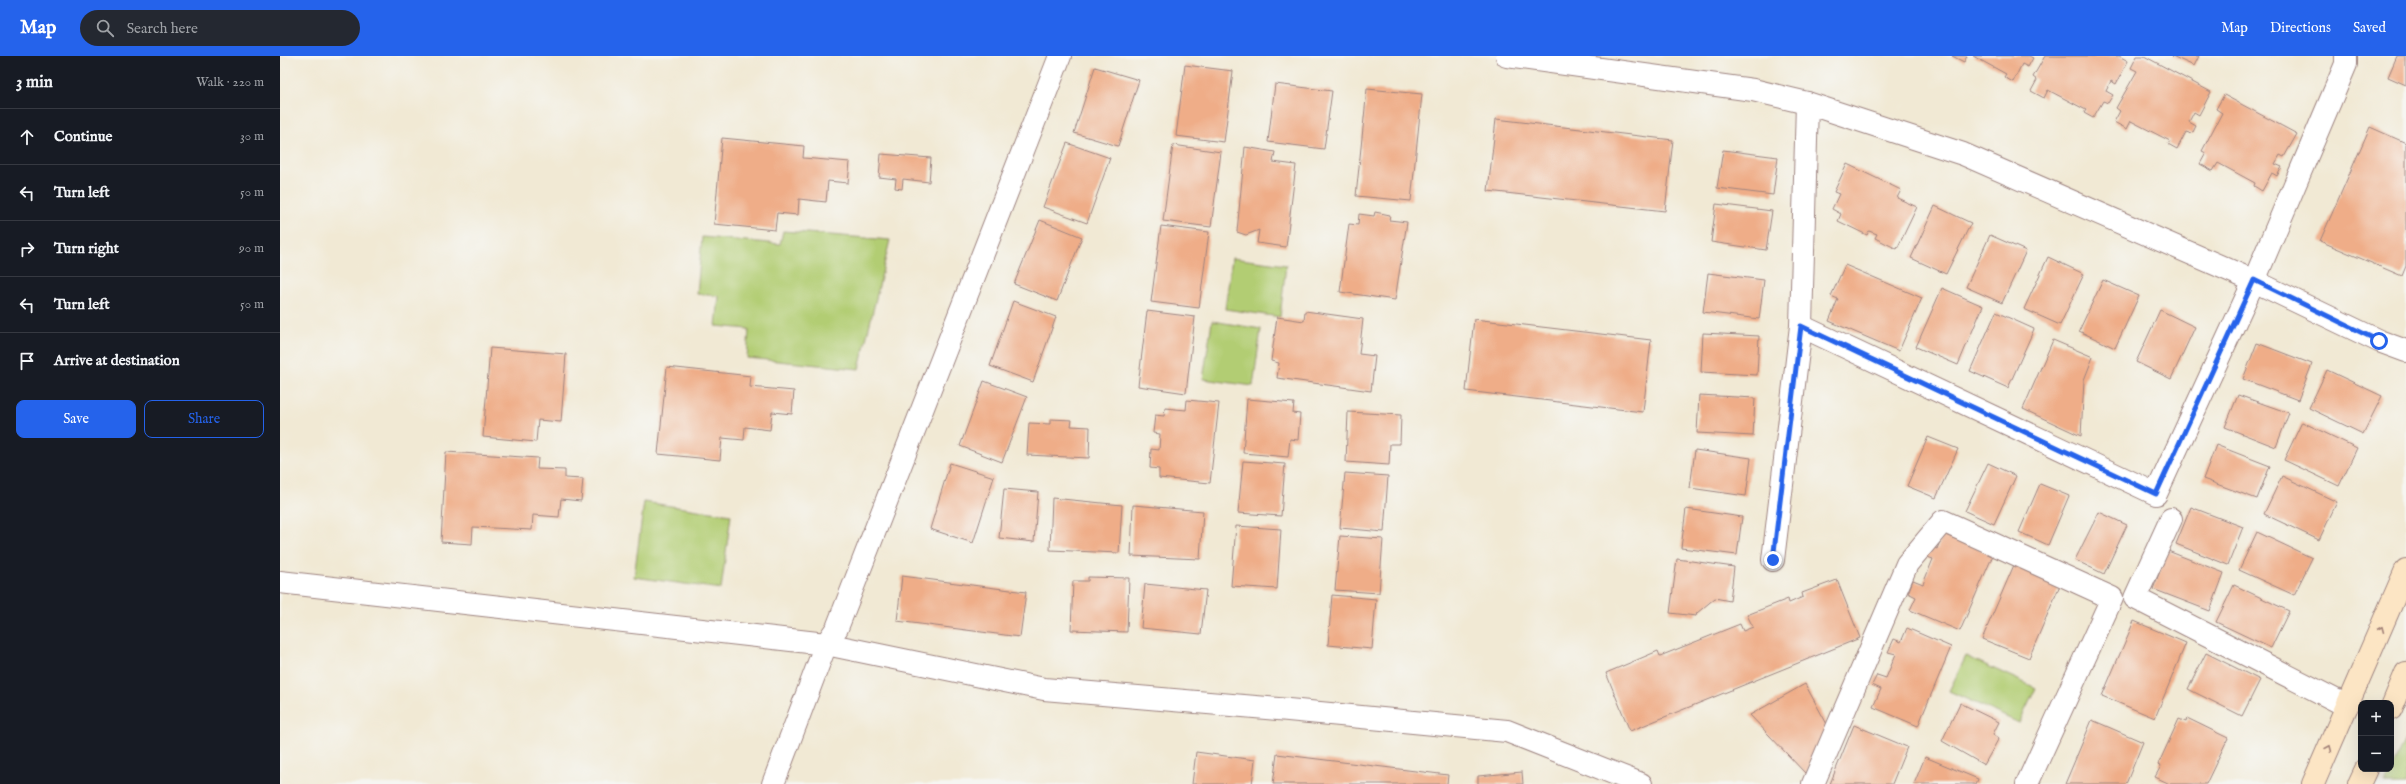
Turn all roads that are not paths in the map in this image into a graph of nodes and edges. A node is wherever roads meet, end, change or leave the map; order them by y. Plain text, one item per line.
1 (1060, 56) edge
2 (1507, 56) edge
3 (2346, 56) edge
4 (1807, 103) junction
5 (2254, 280) junction
6 (1801, 326) junction
7 (2406, 351) edge
8 (2171, 519) dead end
9 (1773, 560) dead end
10 (2406, 570) edge
11 (280, 582) edge
12 (826, 644) junction
13 (2406, 673) edge
14 (2394, 702) edge
15 (2347, 706) junction
16 (2365, 772) edge
17 (773, 784) edge
18 (1641, 784) edge
19 (1813, 784) edge
20 (2027, 784) edge
21 (2313, 784) edge
22 (2359, 784) edge

1 - 12 street
2 - 4 street
3 - 5 street
4 - 5 street
4 - 6 street
5 - 6 street
5 - 7 street
6 - 9 street
8 - 15 street
15 -> 10 street
11 - 12 street
12 - 17 street
12 - 18 street
13 - 14 street
21 -> 15 street
16 - 22 street
19 - 20 street

